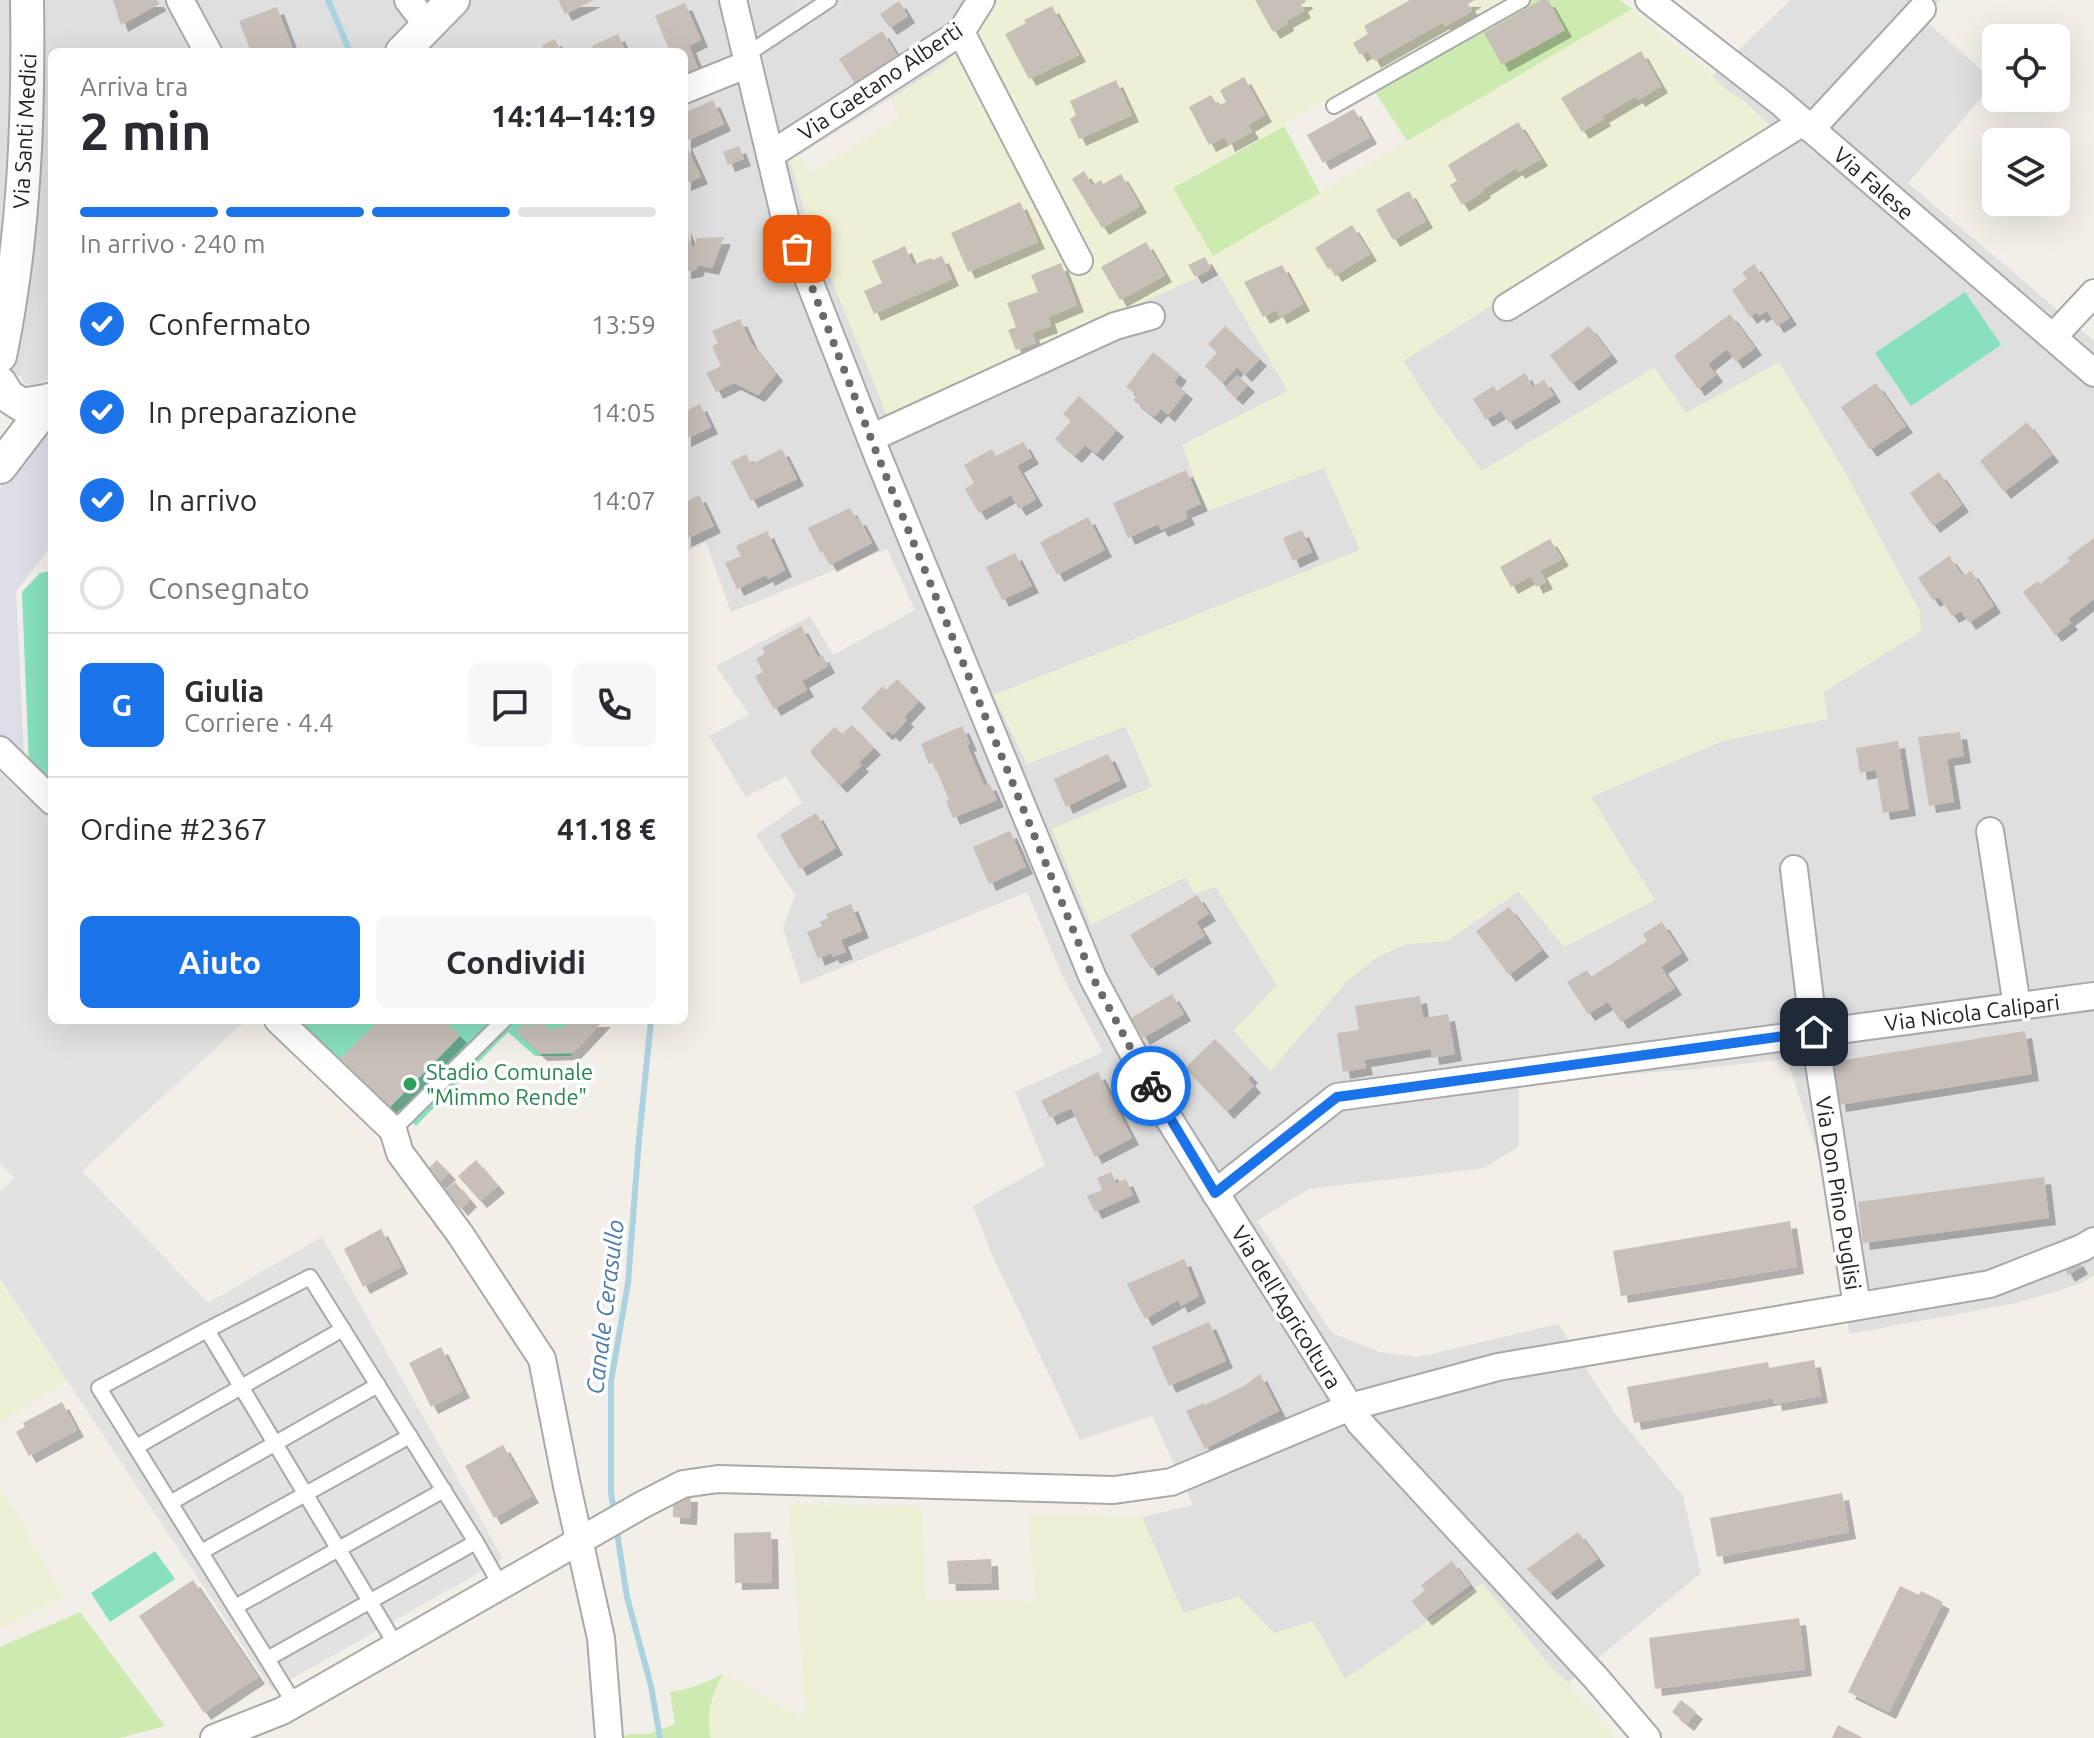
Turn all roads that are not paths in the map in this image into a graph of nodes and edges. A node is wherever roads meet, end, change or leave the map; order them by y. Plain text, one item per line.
1 (27, 0) edge
2 (180, 0) edge
3 (408, 0) edge
4 (453, 0) edge
5 (733, 0) edge
6 (981, 0) edge
7 (1522, 0) edge
8 (1649, 0) edge
9 (825, 1) edge
10 (1922, 9) dead end
11 (428, 26) junction
12 (961, 32) junction
13 (206, 48) edge
14 (406, 48) edge
15 (747, 59) junction
16 (688, 88) edge
17 (1334, 106) dead end
18 (1807, 126) junction
19 (770, 155) junction
20 (9, 232) edge
21 (1079, 261) dead end
22 (2094, 293) edge
23 (1507, 307) dead end
24 (1151, 316) dead end
25 (2053, 337) junction
26 (0, 356) edge
27 (2094, 373) edge
28 (0, 383) edge
29 (48, 401) edge
30 (48, 402) edge
31 (871, 438) junction
32 (4, 449) edge
33 (0, 750) edge
34 (48, 797) edge
35 (1990, 831) dead end
36 (1794, 869) dead end
37 (2094, 996) edge
38 (2017, 1006) junction
39 (282, 1024) edge
40 (500, 1024) edge
41 (1814, 1032) junction
42 (393, 1130) junction
43 (1215, 1193) junction
44 (2094, 1241) edge
45 (1857, 1306) junction
46 (343, 1329) junction
47 (207, 1330) junction
48 (378, 1385) junction
49 (241, 1387) junction
50 (1350, 1407) junction
51 (410, 1436) junction
52 (275, 1443) junction
53 (136, 1447) junction
54 (444, 1490) junction
55 (306, 1494) junction
56 (170, 1503) junction
57 (579, 1541) junction
58 (476, 1542) junction
59 (339, 1549) junction
60 (201, 1552) junction
61 (501, 1586) junction
62 (370, 1602) junction
63 (235, 1607) junction
64 (396, 1645) junction
65 (267, 1659) junction
66 (294, 1703) junction
67 (214, 1738) edge
68 (609, 1738) edge
69 (1647, 1738) edge

1 - 20 street, Via Santi Medici
2 - 13 street
3 - 11 street
4 - 11 street
5 - 15 street, Via dell'Agricoltura
6 - 12 street, Via Gaetano Alberti
7 - 17 lane
8 - 18 street, Via Falese
9 - 15 lane
10 - 18 street
11 - 14 street
12 - 19 street, Via Gaetano Alberti
12 - 21 street
15 - 16 street
15 - 19 street, Via dell'Agricoltura
18 - 23 street
18 - 25 street, Via Falese
19 - 31 street, Via dell'Agricoltura
20 - 26 street, Via Santi Medici
22 - 25 street
24 - 31 street
25 - 27 street, Via Falese
28 - 29 street
30 - 32 street
31 - 43 street, Via dell'Agricoltura
33 - 34 street
35 - 38 street
36 - 41 street, Via Don Pino Puglisi
37 - 38 street, Via Nicola Calipari
38 - 41 street, Via Nicola Calipari
39 - 42 street
40 - 42 lane
41 - 43 street, Via Nicola Calipari
41 - 45 street, Via Don Pino Puglisi
42 - 57 street
43 - 50 street, Via dell'Agricoltura
44 - 45 street
45 - 50 street
46 - 47 lane
46 - 48 lane
46 - 49 lane
47 - 49 lane
47 - 53 lane
48 - 51 lane
48 - 52 lane
49 - 52 lane
49 - 53 lane
50 - 57 street
50 - 69 street, Via dell'Agricoltura
51 - 54 lane
51 - 55 lane
52 - 55 lane
52 - 56 lane
53 - 56 lane
54 - 58 lane
54 - 59 lane
55 - 59 lane
55 - 60 lane
56 - 60 lane
57 - 61 street
57 - 68 street
58 - 61 lane
58 - 62 lane
59 - 62 lane
59 - 63 lane
60 - 63 lane
61 - 64 street
62 - 64 lane
62 - 65 lane
63 - 65 lane
64 - 66 street
65 - 66 lane
66 - 67 street

